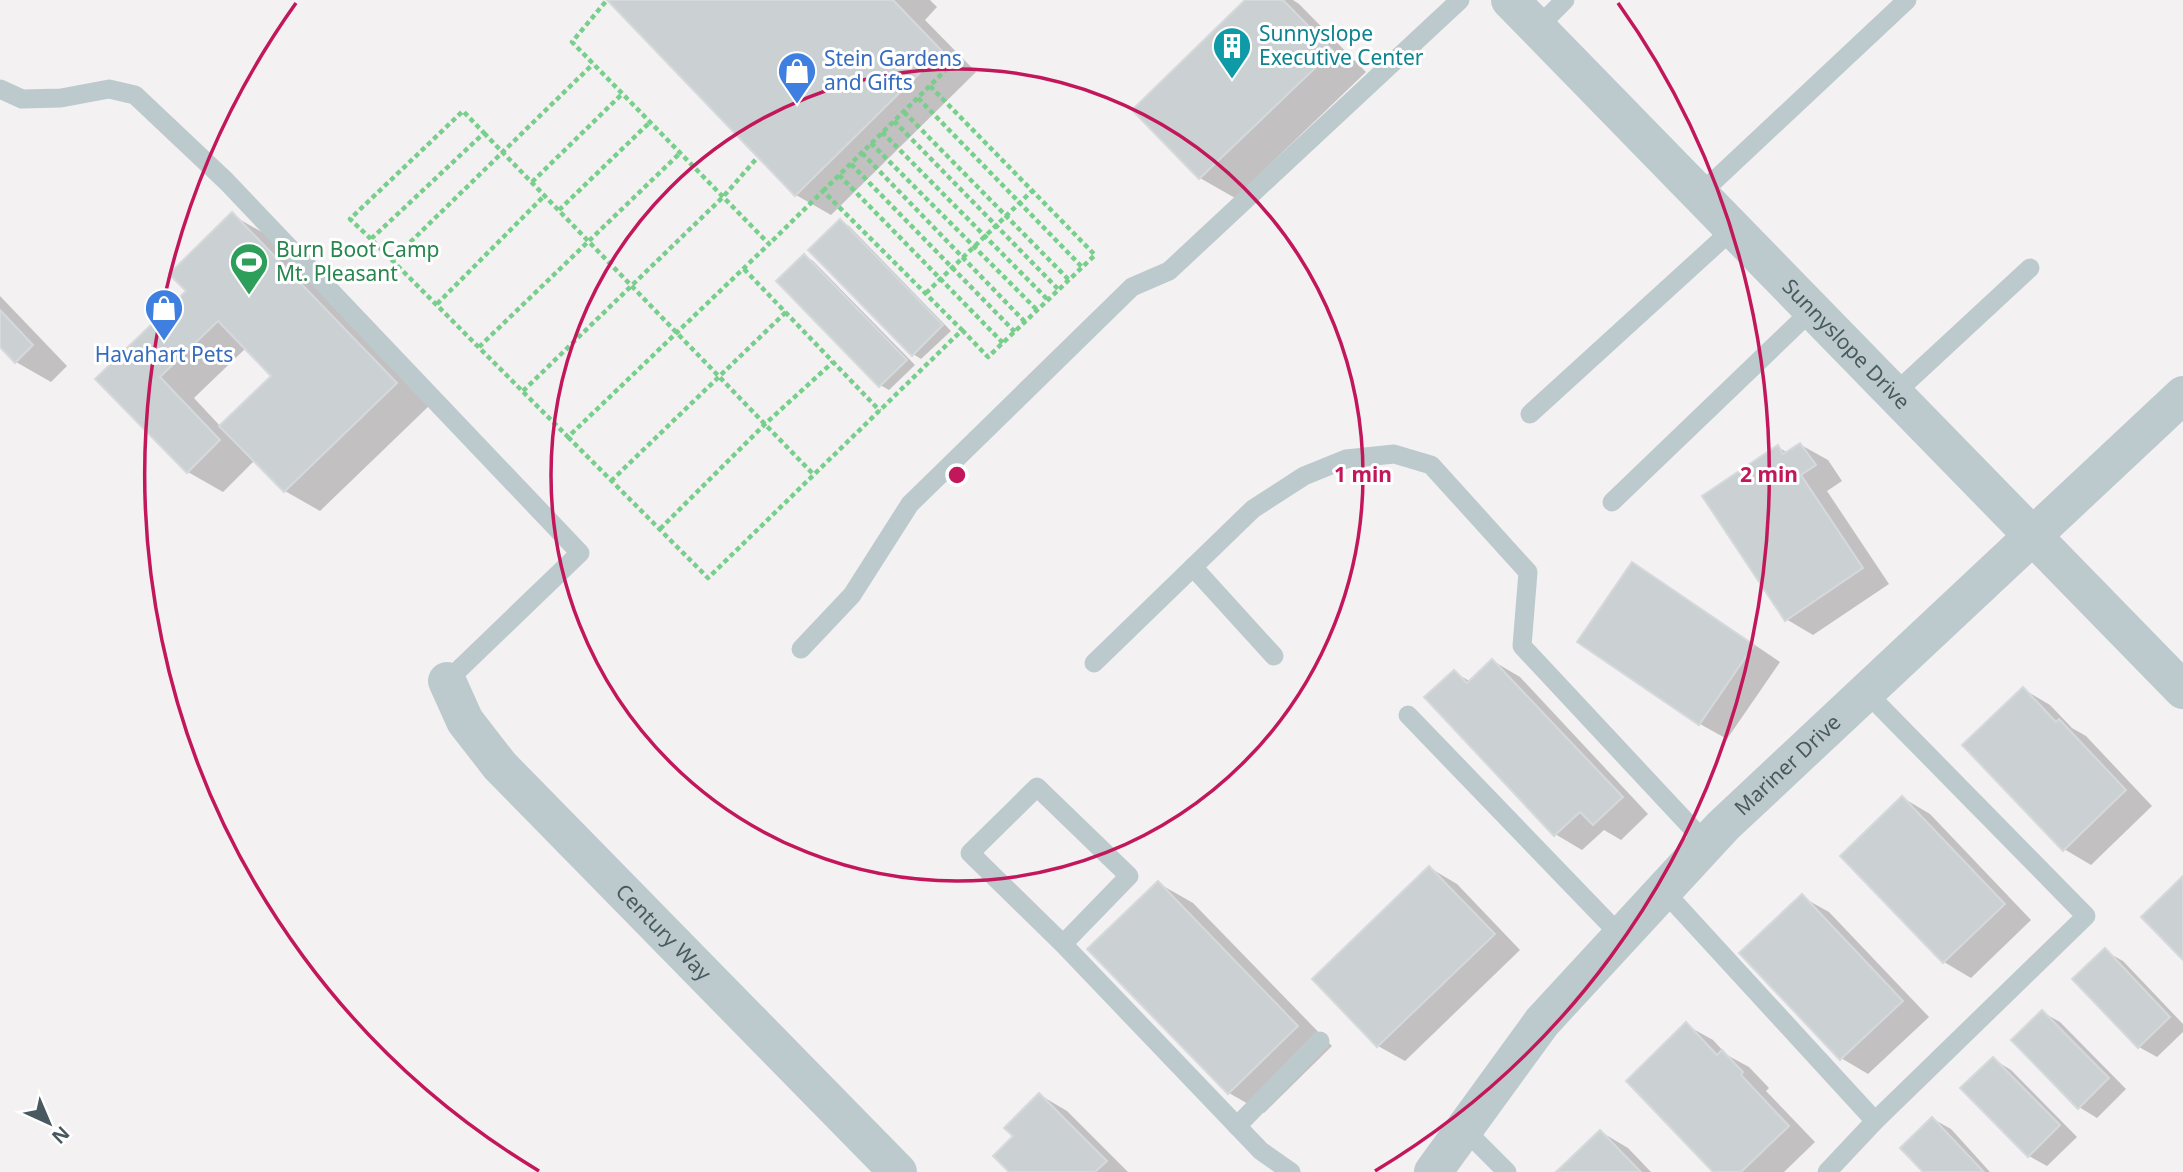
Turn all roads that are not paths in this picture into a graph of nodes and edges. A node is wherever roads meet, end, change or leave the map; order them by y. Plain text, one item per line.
1 (1460, 0) edge
2 (1510, 0) edge
3 (1566, 0) edge
4 (1908, 0) edge
5 (1537, 28) junction
6 (0, 89) edge
7 (1699, 195) junction
8 (1733, 229) junction
9 (2030, 268) dead end
10 (1812, 310) junction
11 (1894, 394) junction
12 (2183, 395) edge
13 (1530, 414) dead end
14 (1612, 502) dead end
15 (2032, 536) junction
16 (1193, 567) junction
17 (801, 649) dead end
18 (1274, 656) dead end
19 (1094, 663) dead end
20 (447, 681) joint
21 (1865, 691) junction
22 (2183, 691) edge
23 (1408, 715) dead end
24 (1706, 843) junction
25 (1663, 890) junction
26 (1621, 936) junction
27 (1063, 944) junction
28 (1320, 1041) dead end
29 (1875, 1121) junction
30 (1237, 1126) junction
31 (1464, 1129) junction
32 (898, 1172) edge
33 (1291, 1172) edge
34 (1433, 1172) edge
35 (1507, 1172) edge
36 (1827, 1172) edge

1 - 17 lane
2 - 5 street, Sunnyslope Drive
3 - 5 lane
4 - 7 lane
5 - 7 street, Sunnyslope Drive
6 - 20 lane
7 - 8 street, Sunnyslope Drive
8 - 10 street, Sunnyslope Drive
8 - 13 lane
9 - 11 lane
10 - 11 street, Sunnyslope Drive
10 - 14 lane
11 - 15 street, Sunnyslope Drive
12 - 15 street, Mariner Drive
15 - 21 street, Mariner Drive
15 - 22 street, Sunnyslope Drive
16 - 18 lane
16 - 19 lane
16 - 24 lane
20 - 32 street, Century Way
21 - 24 street, Mariner Drive
21 - 29 lane
23 - 26 lane
24 - 25 street, Mariner Drive
25 - 26 street, Mariner Drive
25 - 29 lane
26 - 31 street, Mariner Drive
27 - 27 lane
27 - 30 lane
28 - 30 lane
29 - 36 lane
30 - 33 lane
31 - 34 street, Mariner Drive
31 - 35 lane

